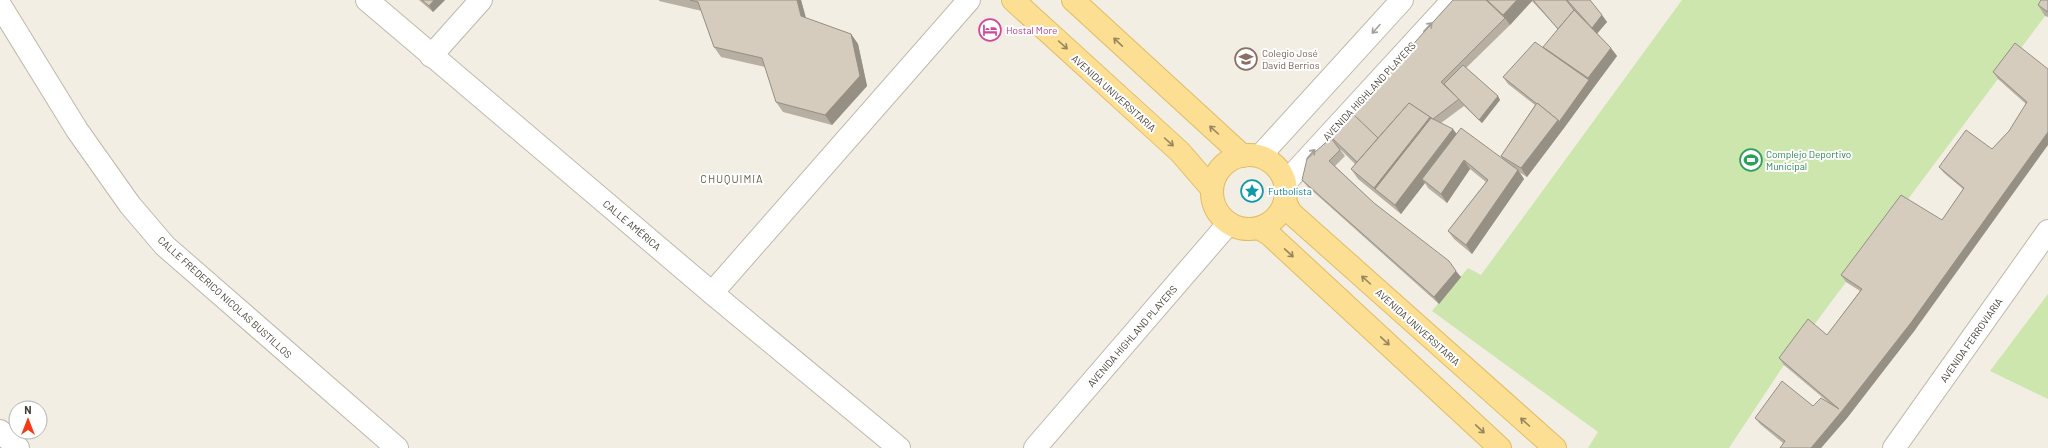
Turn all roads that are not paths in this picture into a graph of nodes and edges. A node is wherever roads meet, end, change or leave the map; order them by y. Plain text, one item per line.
1 (367, 0) edge
2 (481, 0) edge
3 (969, 0) edge
4 (1013, 0) edge
5 (1072, 0) edge
6 (1402, 0) edge
7 (1453, 0) edge
8 (6, 6) edge
9 (431, 56) junction
10 (1251, 156) junction
11 (1212, 189) junction
12 (1285, 193) junction
13 (1229, 223) junction
14 (1259, 228) junction
15 (2048, 231) edge
16 (712, 293) junction
17 (0, 431) edge
18 (18, 448) edge
19 (397, 448) edge
20 (899, 448) edge
21 (1035, 448) edge
22 (1500, 448) edge
23 (1555, 448) edge
24 (1894, 448) edge

1 - 9 street, CALLE AMÉRICA
2 - 9 street
3 - 16 street
4 -> 11 main road, AVENIDA UNIVERSITARIA
10 -> 5 main road
6 -> 10 street
12 -> 7 street, AVENIDA HIGHLAND PLAYERS
8 - 19 street, CALLE FREDERICO NICOLAS BUSTILLOS
9 - 16 street, CALLE AMÉRICA
10 - 11 main road
10 - 12 main road
11 - 13 main road
12 - 14 main road
23 -> 12 main road, AVENIDA UNIVERSITARIA
13 - 14 main road
13 - 21 street, AVENIDA HIGHLAND PLAYERS
14 -> 22 main road
15 - 24 street, AVENIDA FERROVIARIA
16 - 20 street, CALLE AMÉRICA
17 - 18 street

